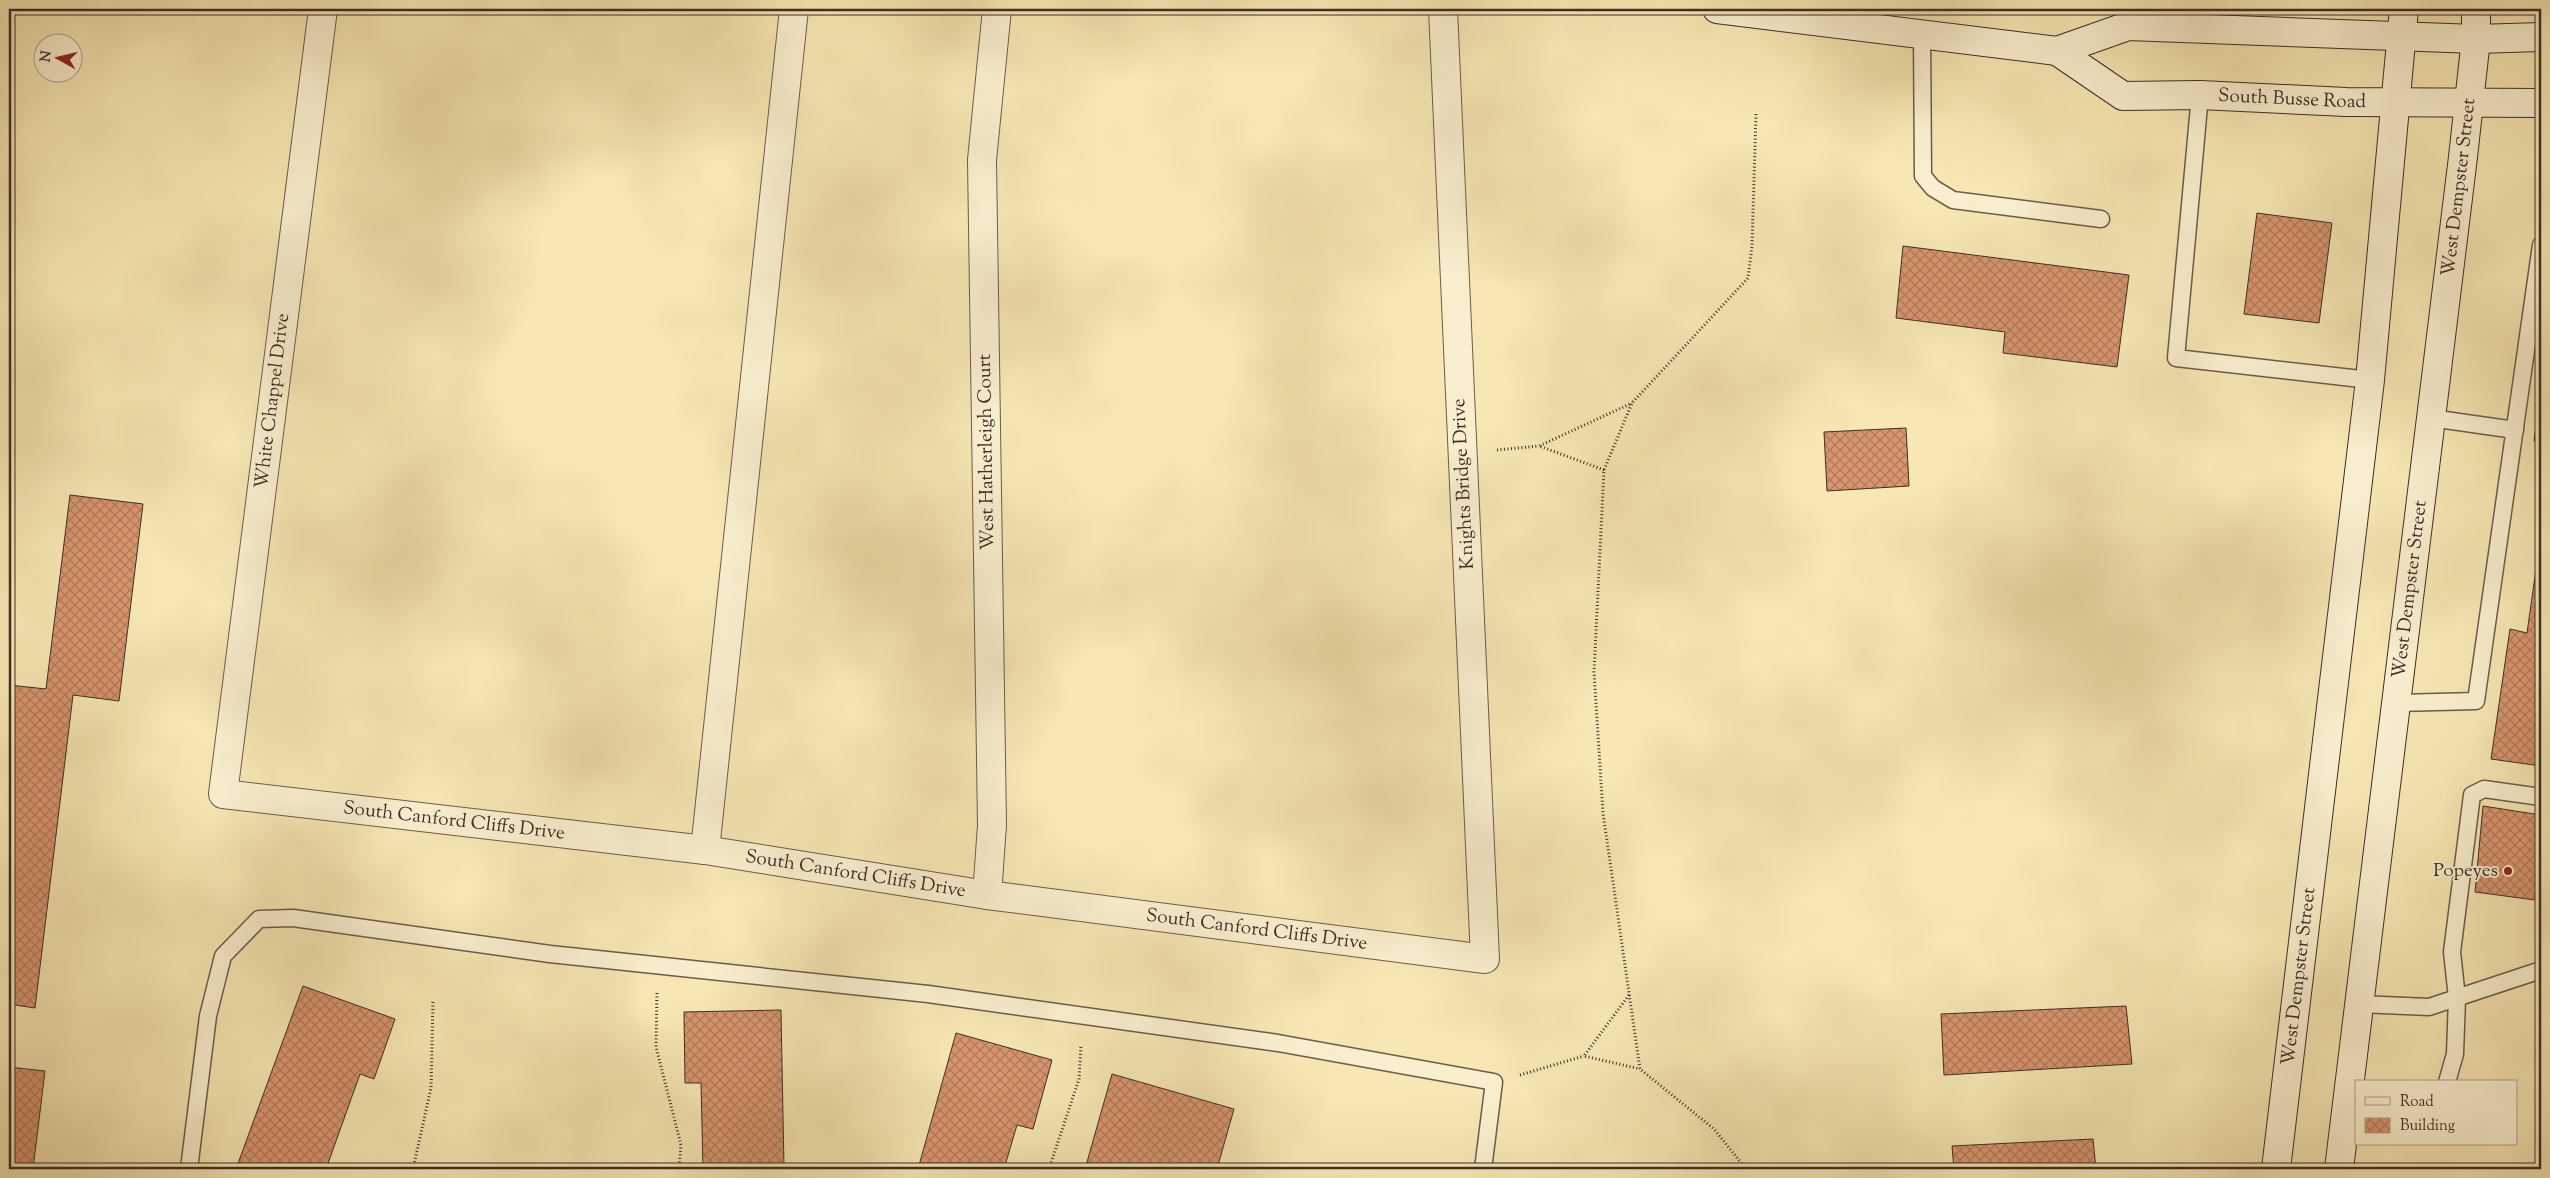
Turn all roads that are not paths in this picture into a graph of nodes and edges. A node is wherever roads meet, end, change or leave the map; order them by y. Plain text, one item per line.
1 (323, 9) edge
2 (794, 9) edge
3 (997, 9) edge
4 (1443, 9) edge
5 (1717, 9) edge
6 (2404, 9) edge
7 (2476, 9) edge
8 (1922, 34) junction
9 (2400, 36) junction
10 (2541, 37) edge
11 (2476, 39) junction
12 (2057, 51) junction
13 (2200, 95) junction
14 (2394, 103) junction
15 (2541, 103) edge
16 (2469, 104) junction
17 (2101, 218) dead end
18 (2541, 245) edge
19 (2370, 380) junction
20 (2431, 418) junction
21 (2515, 430) junction
22 (2397, 702) junction
23 (223, 794) joint
24 (2541, 797) edge
25 (705, 850) junction
26 (987, 895) junction
27 (1485, 959) joint
28 (2541, 970) edge
29 (2457, 998) junction
30 (2359, 1004) junction
31 (2448, 1080) edge
32 (189, 1169) edge
33 (1483, 1169) edge
34 (2276, 1169) edge
35 (2339, 1169) edge

1 - 23 street, White Chappel Drive
2 - 25 street
3 - 26 street, West Hatherleigh Court
4 - 27 street, Knights Bridge Drive
5 - 8 street, South Busse Road
6 - 9 street, West Dempster Street
7 - 11 street, West Dempster Street
8 - 12 street, South Busse Road
8 - 17 lane
9 - 11 street, South Busse Road
9 - 12 street, South Busse Road
9 - 14 street, West Dempster Street
10 - 11 street, South Busse Road
11 - 16 street, West Dempster Street
12 - 13 street, South Busse Road
13 - 14 street, South Busse Road
13 - 19 lane
14 - 16 street, South Busse Road
14 - 19 street, West Dempster Street
15 - 16 street, South Busse Road
16 - 20 street, West Dempster Street
18 - 21 lane
19 - 34 street, West Dempster Street
20 - 21 lane
20 - 22 street, West Dempster Street
21 - 22 lane
22 - 30 street, West Dempster Street
23 - 25 street, South Canford Cliffs Drive
24 - 29 lane
25 - 26 street, South Canford Cliffs Drive
26 - 27 street, South Canford Cliffs Drive
28 - 29 lane
29 - 30 lane
29 - 31 lane
30 - 35 street, West Dempster Street
32 - 33 lane

